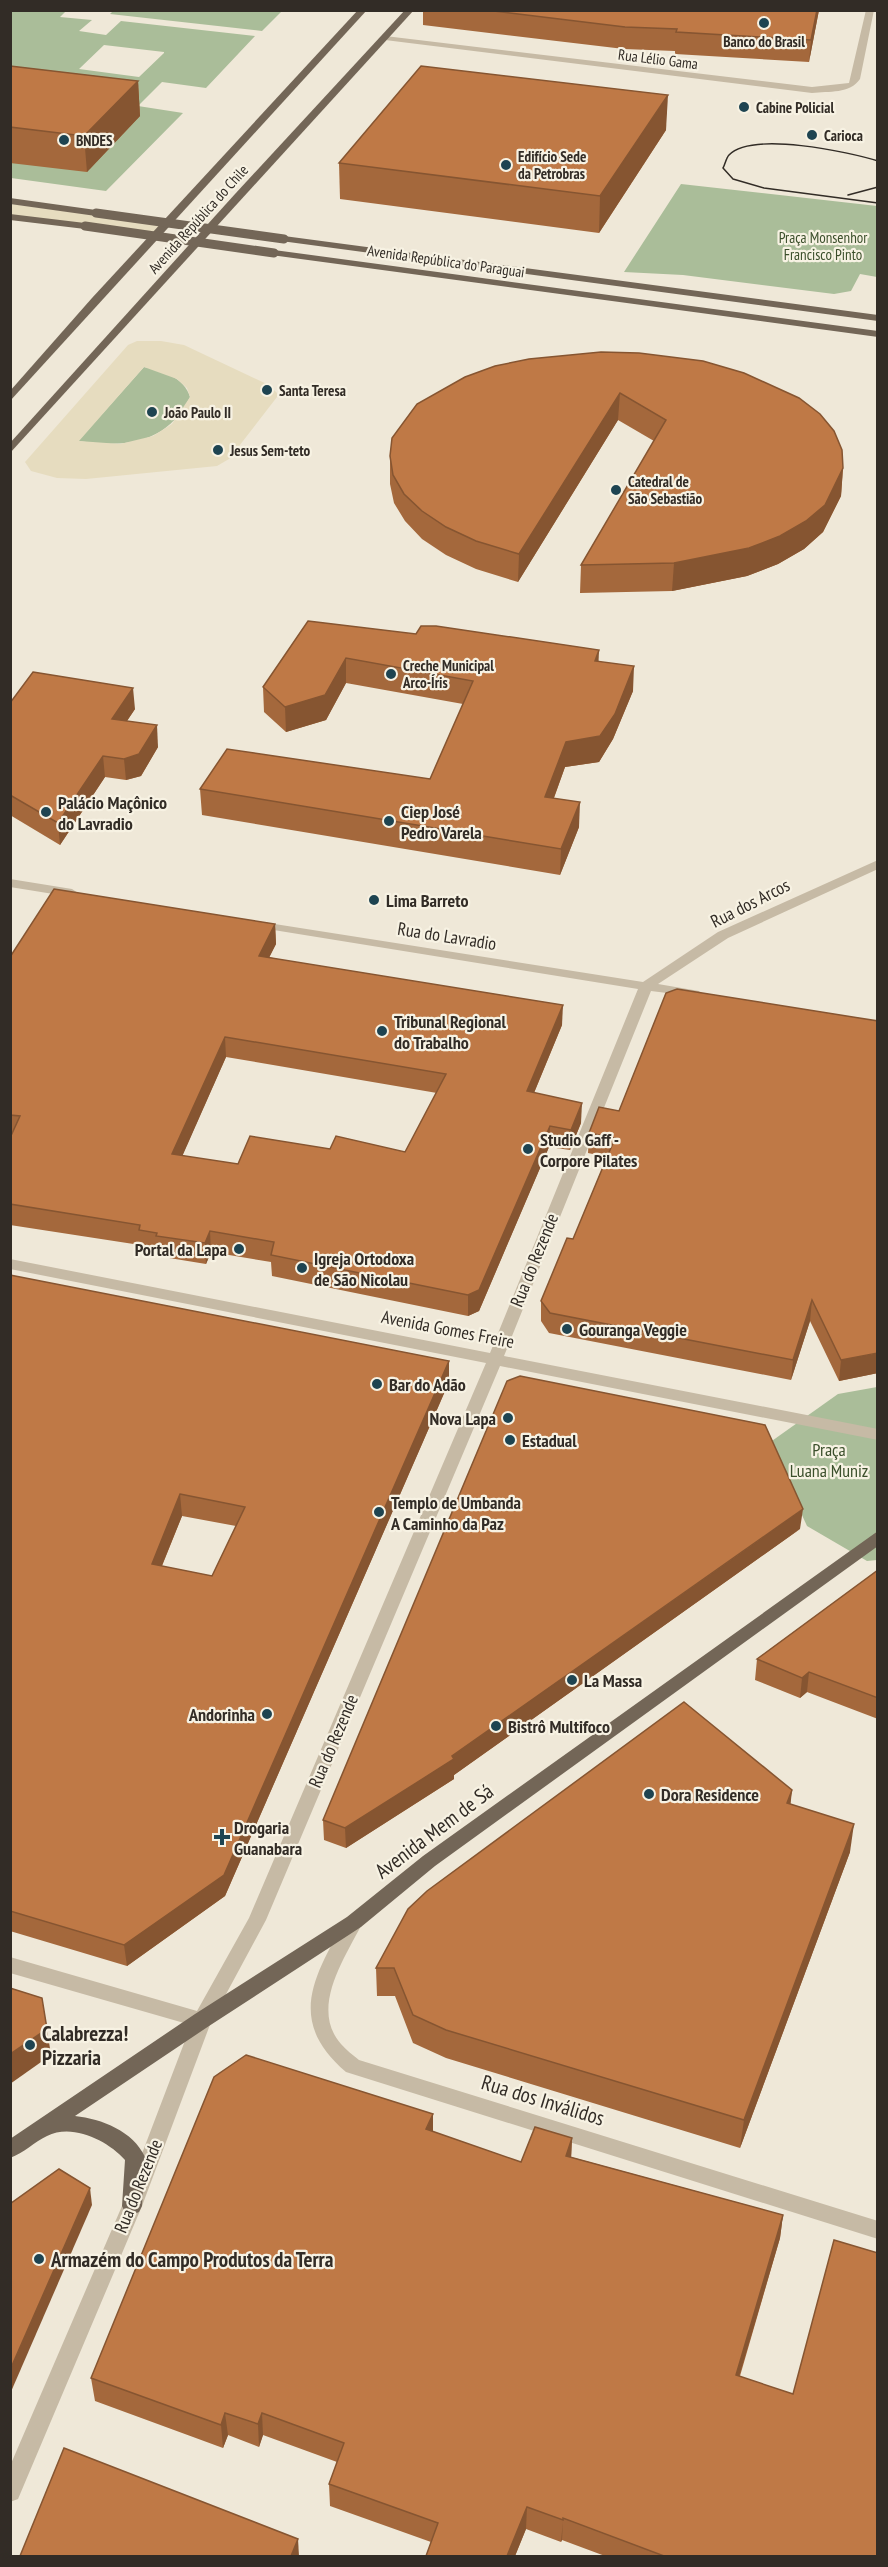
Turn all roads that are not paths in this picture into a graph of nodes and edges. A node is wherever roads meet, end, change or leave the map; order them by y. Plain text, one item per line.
1 (363, 10) edge
2 (410, 10) edge
3 (870, 10) edge
4 (385, 38) junction
5 (10, 201) edge
6 (10, 217) edge
7 (878, 318) edge
8 (878, 334) edge
9 (10, 398) edge
10 (10, 450) edge
11 (878, 864) edge
12 (10, 884) edge
13 (85, 895) edge
14 (237, 920) edge
15 (646, 986) junction
16 (704, 995) edge
17 (10, 1264) edge
18 (496, 1358) junction
19 (878, 1435) edge
20 (878, 1537) edge
21 (354, 1922) junction
22 (10, 1965) edge
23 (202, 2020) junction
24 (42, 2127) junction
25 (10, 2150) edge
26 (132, 2206) junction
27 (878, 2230) edge
28 (10, 2492) edge

1 - 9 main road, Avenida República do Chile
2 - 4 main road, Avenida República do Chile
3 - 4 street, Rua Lélio Gama
4 - 10 main road, Avenida República do Chile
5 - 7 main road, Avenida República do Paraguai, bridge
6 - 8 main road, Avenida República do Paraguai, bridge
11 - 15 street, Rua dos Arcos
12 - 13 street
14 - 15 street, Rua do Lavradio
15 - 16 street, Rua do Lavradio
15 - 18 street, Rua do Rezende
17 - 18 street, Avenida Gomes Freire
18 - 19 street, Avenida Gomes Freire
18 - 23 street, Rua do Rezende
20 - 21 main road, Avenida Mem de Sá
21 - 23 main road, Avenida Mem de Sá
21 - 27 street, Rua dos Inválidos
22 - 23 street
23 - 24 main road, Avenida Mem de Sá
23 - 26 street, Rua do Rezende
24 - 25 main road, Avenida Mem de Sá
24 - 26 main road
26 - 28 street, Rua do Rezende

